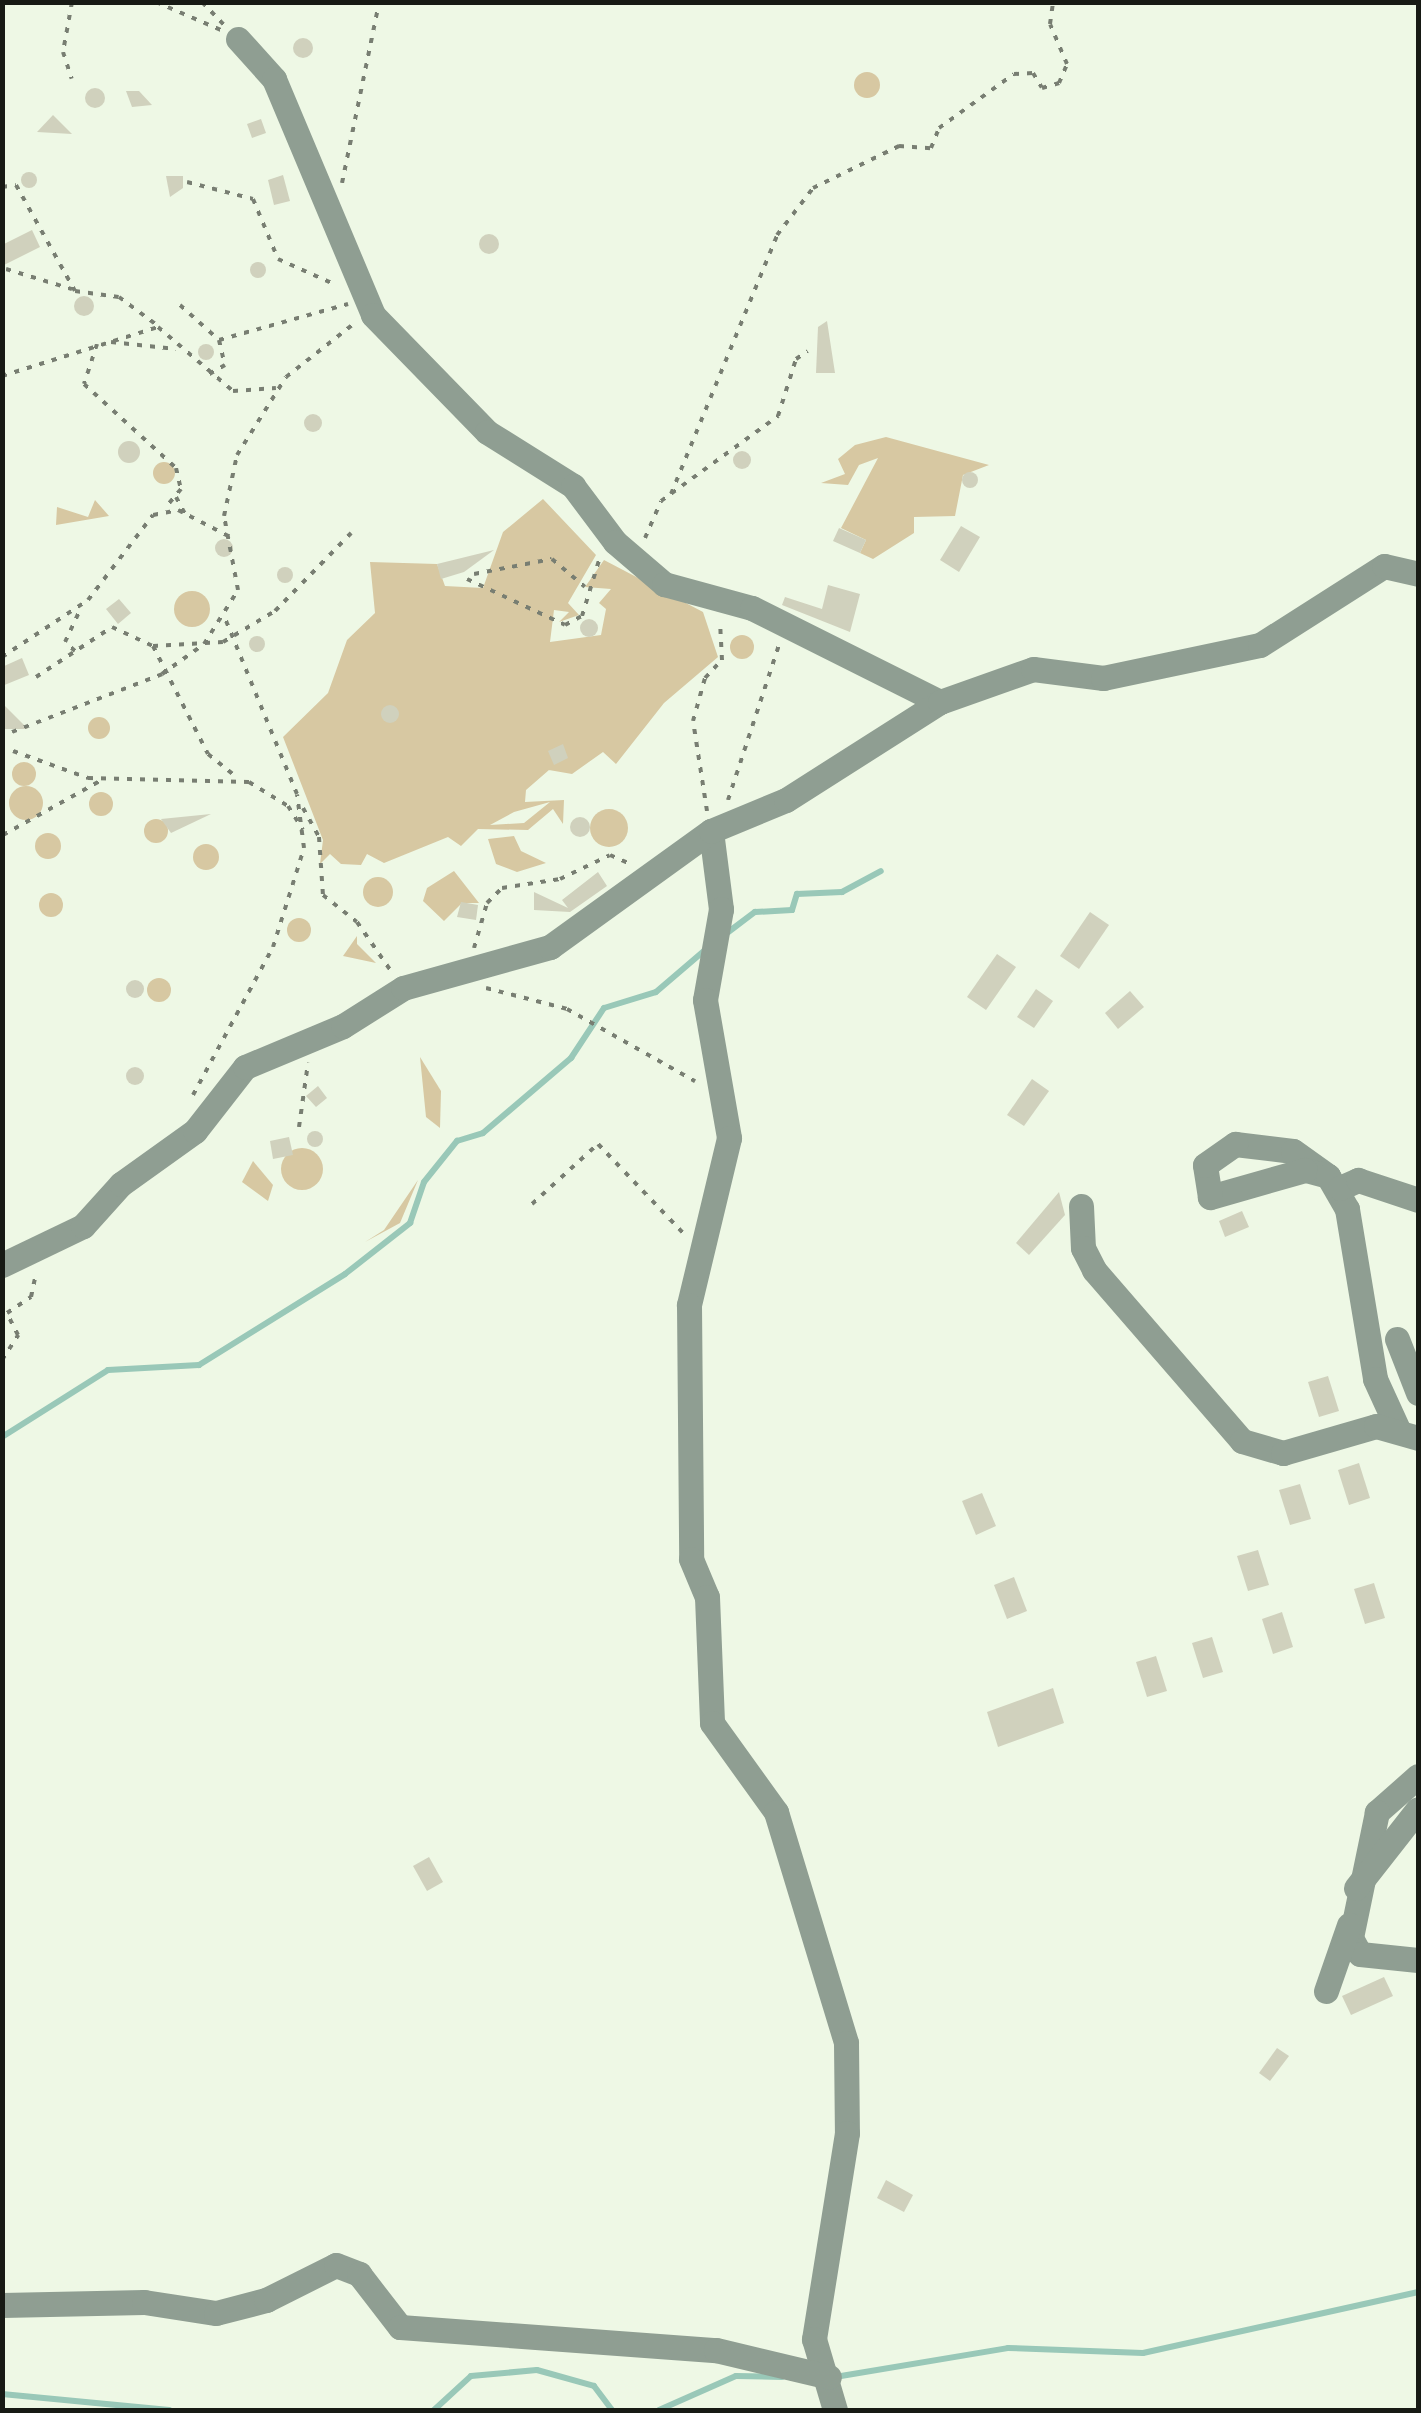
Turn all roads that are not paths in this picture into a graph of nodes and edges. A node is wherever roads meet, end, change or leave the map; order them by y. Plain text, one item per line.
1 (238, 38) road end
2 (1418, 574) edge
3 (940, 702) junction
4 (711, 830) junction
5 (1418, 1200) edge
6 (1081, 1206) dead end
7 (2, 1265) edge
8 (1398, 1339) dead end
9 (1418, 1393) edge
10 (1408, 1432) edge
11 (1418, 1776) edge
12 (1418, 1809) edge
13 (1355, 1900) junction
14 (1418, 1960) edge
15 (1326, 1991) dead end
16 (2, 2305) edge
17 (829, 2378) junction
18 (835, 2410) edge

1 - 3 street
2 - 3 street
3 - 4 street
4 - 7 street
4 - 17 street
5 - 10 street
6 - 10 street
8 - 9 street
11 - 13 street
12 - 13 street
13 - 14 street
13 - 15 street
16 - 17 street
17 - 18 street

